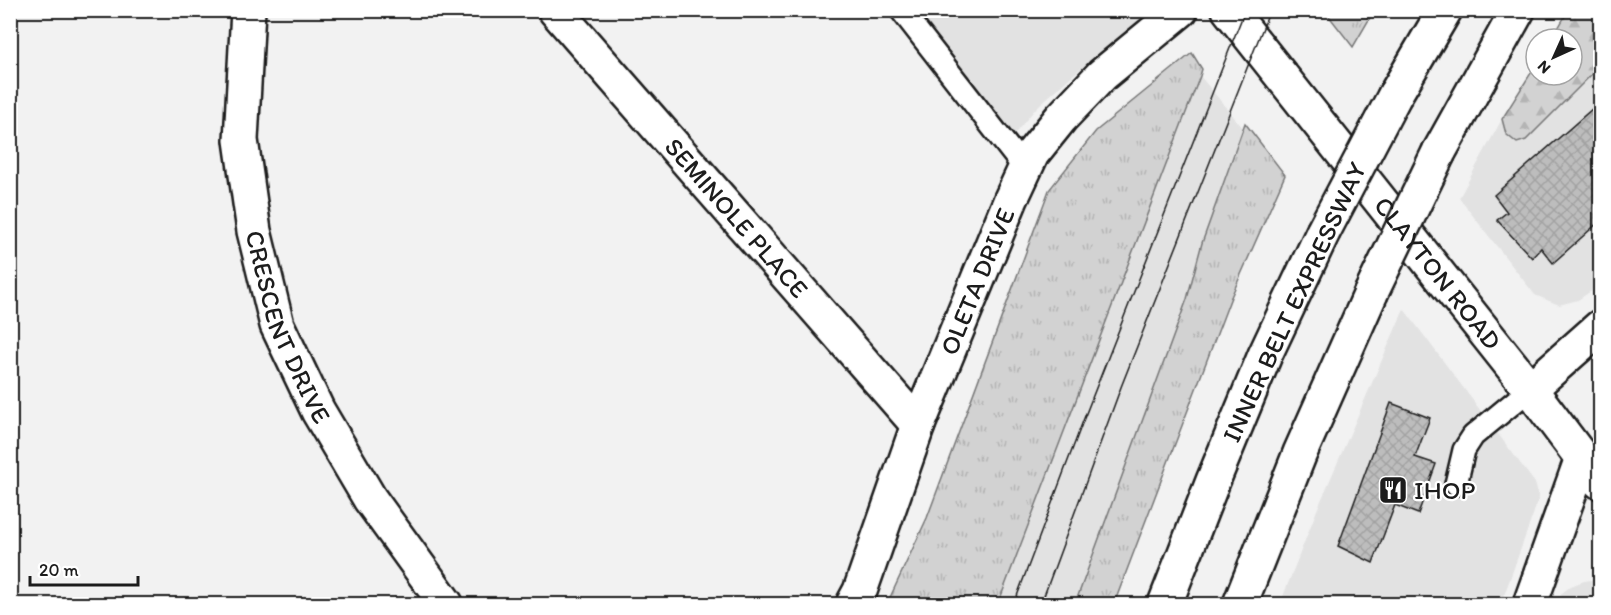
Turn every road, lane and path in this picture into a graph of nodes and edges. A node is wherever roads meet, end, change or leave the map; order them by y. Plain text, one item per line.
1 (248, 10) edge
2 (555, 10) edge
3 (901, 10) edge
4 (1181, 10) edge
5 (1229, 10) edge
6 (1420, 10) edge
7 (1445, 10) edge
8 (1518, 10) edge
9 (1395, 95) junction
10 (1025, 169) junction
11 (1600, 327) edge
12 (1530, 390) junction
13 (918, 425) junction
14 (1591, 470) edge
15 (1456, 484) dead end
16 (447, 604) edge
17 (853, 604) edge
18 (1165, 604) edge
19 (1240, 604) edge
20 (1530, 604) edge

1 - 16 main road, CRESCENT DRIVE
2 - 13 main road, SEMINOLE PLACE
3 - 10 lane
4 - 10 main road, OLETA DRIVE
5 - 12 main road, CLAYTON ROAD
6 - 9 main road
7 - 9 main road, INNER BELT EXPRESSWAY
8 - 19 main road, bridge
9 - 18 main road, INNER BELT EXPRESSWAY, bridge
10 - 13 main road, OLETA DRIVE
11 - 12 main road
12 - 14 main road, CLAYTON ROAD
12 - 15 lane
13 - 17 main road, OLETA DRIVE
14 - 20 main road

